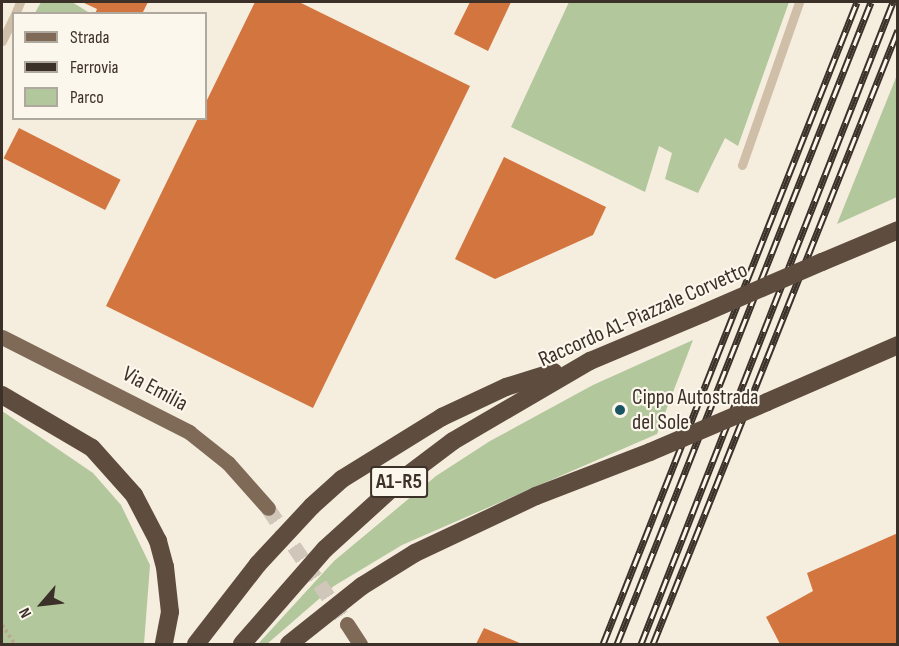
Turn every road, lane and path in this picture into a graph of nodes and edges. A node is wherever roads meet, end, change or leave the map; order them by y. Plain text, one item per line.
1 (799, 2) edge
2 (12, 19) edge
3 (2, 41) edge
4 (742, 165) dead end
5 (897, 230) edge
6 (2, 337) edge
7 (897, 345) edge
8 (590, 361) junction
9 (2, 394) edge
10 (268, 508) tunnel mouth
11 (347, 624) tunnel mouth
12 (2, 625) edge
13 (15, 645) edge
14 (164, 645) edge
15 (196, 645) edge
16 (242, 645) edge
17 (289, 645) edge
18 (360, 645) edge

1 - 4 lane
2 - 3 lane
5 - 8 highway, Raccordo A1-Piazzale Corvetto / A1-R5, bridge
6 - 10 main road, Via Emilia
7 - 17 highway, bridge
8 - 15 highway
8 - 16 highway, Raccordo A1-Piazzale Corvetto / A1-R5
9 - 14 highway
11 - 18 main road
12 - 13 path

